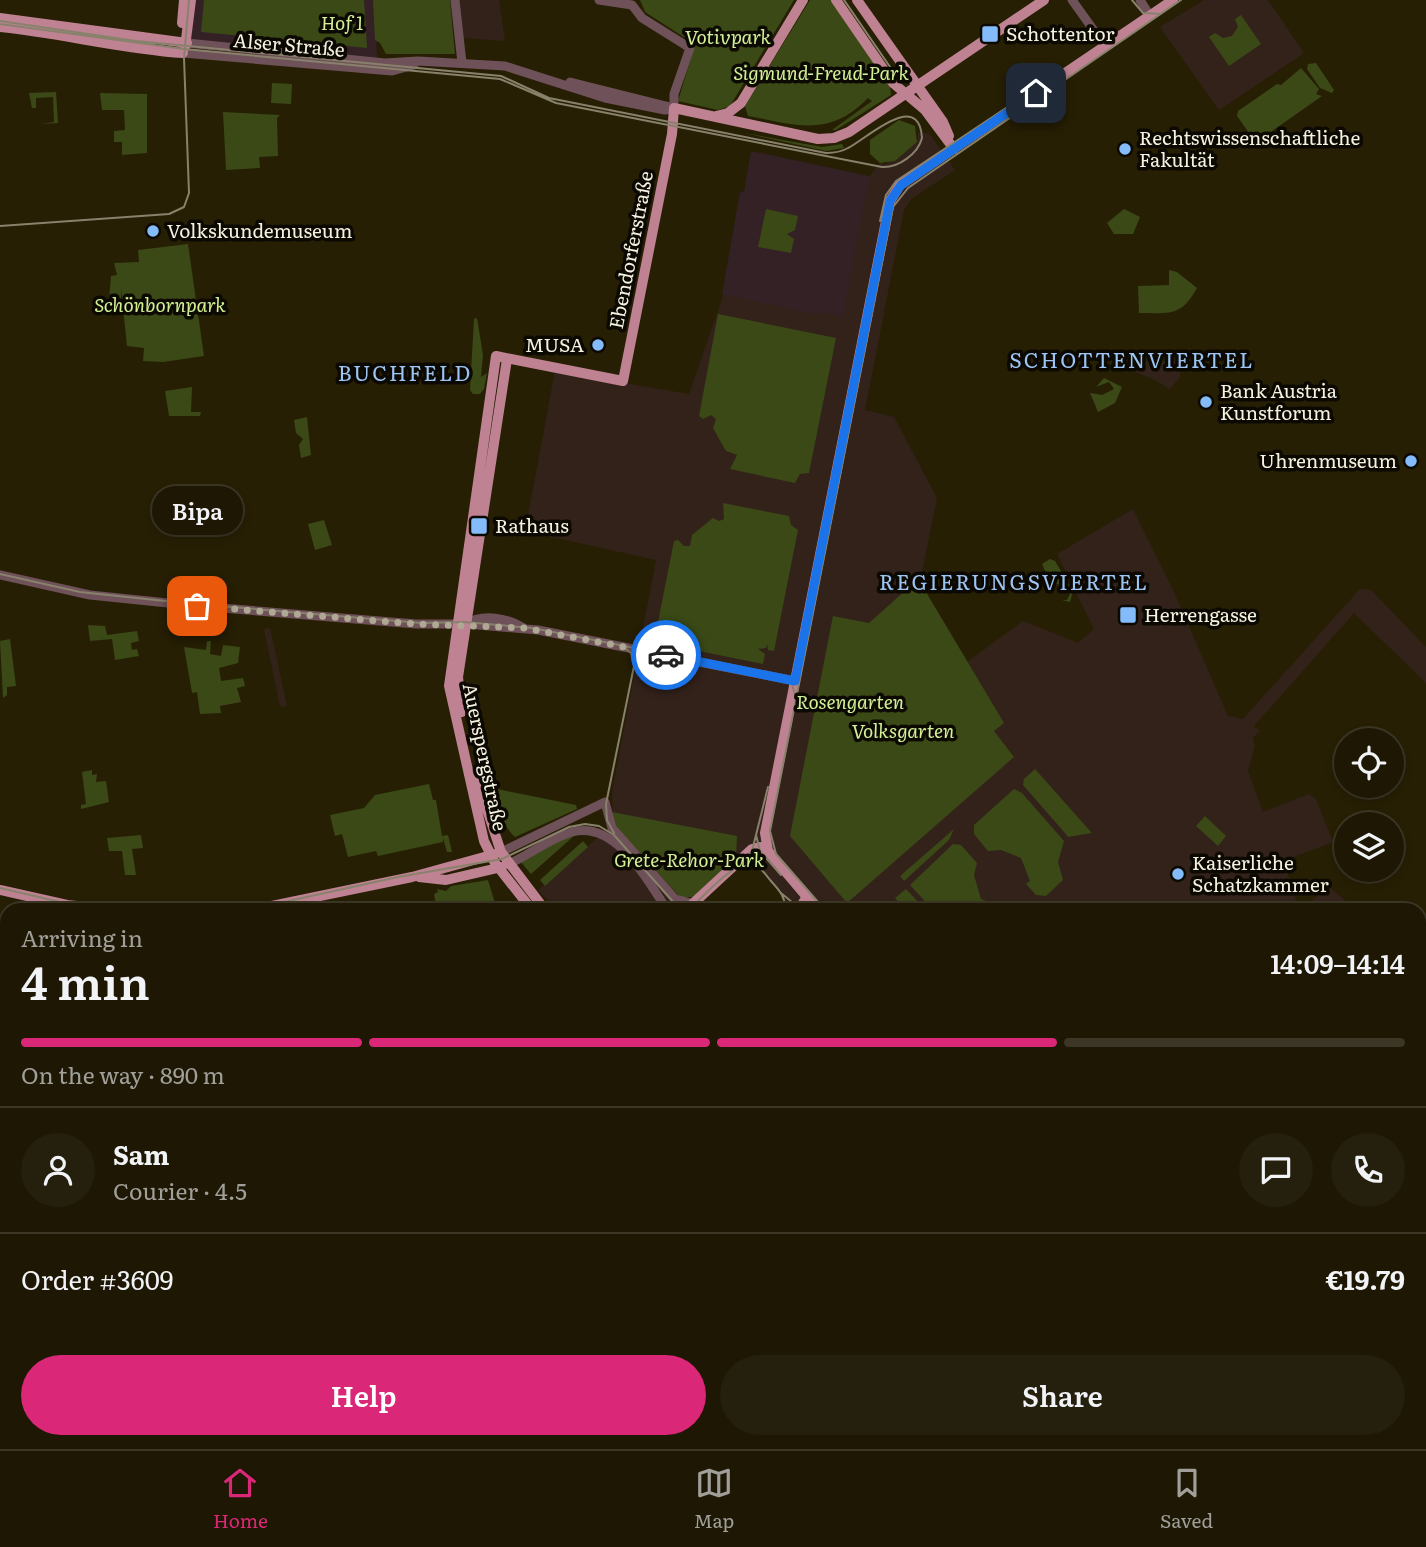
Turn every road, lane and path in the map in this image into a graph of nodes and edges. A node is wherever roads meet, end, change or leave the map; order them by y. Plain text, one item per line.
1 (184, 0) edge
2 (191, 0) edge
3 (455, 0) edge
4 (599, 0) edge
5 (803, 0) edge
6 (836, 0) edge
7 (857, 0) edge
8 (1044, 0) edge
9 (1072, 0) edge
10 (1140, 0) edge
11 (1173, 0) edge
12 (1150, 16) junction
13 (0, 18) edge
14 (0, 27) edge
15 (183, 46) junction
16 (1105, 46) junction
17 (423, 61) junction
18 (462, 63) junction
19 (917, 86) junction
20 (905, 95) junction
21 (741, 103) junction
22 (674, 108) junction
23 (713, 117) junction
24 (738, 124) junction
25 (954, 149) junction
26 (501, 358) joint
27 (0, 575) edge
28 (462, 623) junction
29 (795, 681) junction
30 (768, 851) junction
31 (496, 854) junction
32 (504, 866) junction
33 (412, 877) junction
34 (0, 890) edge
35 (807, 897) junction
36 (58, 903) edge
37 (286, 903) edge
38 (528, 903) edge
39 (538, 903) edge
40 (662, 903) edge
41 (681, 903) edge
42 (692, 903) edge
43 (803, 903) edge
44 (812, 903) edge

1 - 15 main road
2 - 15 main road
3 - 18 street
4 - 22 street
5 - 21 main road
6 - 20 main road
7 - 19 main road
8 - 19 main road
9 - 16 street
10 - 12 street
11 - 12 main road
12 - 16 main road
13 - 15 main road, Alser Straße
14 - 15 main road, Alser Straße
15 - 17 street, Alser Straße
15 - 17 street, Alser Straße
16 - 25 main road
17 - 18 street
18 - 22 street
19 - 20 main road
19 - 25 main road
20 - 24 main road
20 - 25 main road
21 - 23 main road
21 - 24 main road
22 - 23 main road
22 - 26 main road, Ebendorferstraße
23 - 24 main road
25 - 29 main road
26 - 28 main road, Auerspergstraße
27 - 28 street
28 - 29 street
28 - 31 main road, Auerspergstraße
29 - 30 main road
30 - 35 main road
30 - 42 main road
31 - 32 main road, Auerspergstraße
31 - 33 main road
31 - 41 street
32 - 33 main road
32 - 38 main road
32 - 39 main road
32 - 40 street
33 - 37 main road
34 - 36 main road
35 - 43 main road
35 - 44 main road

